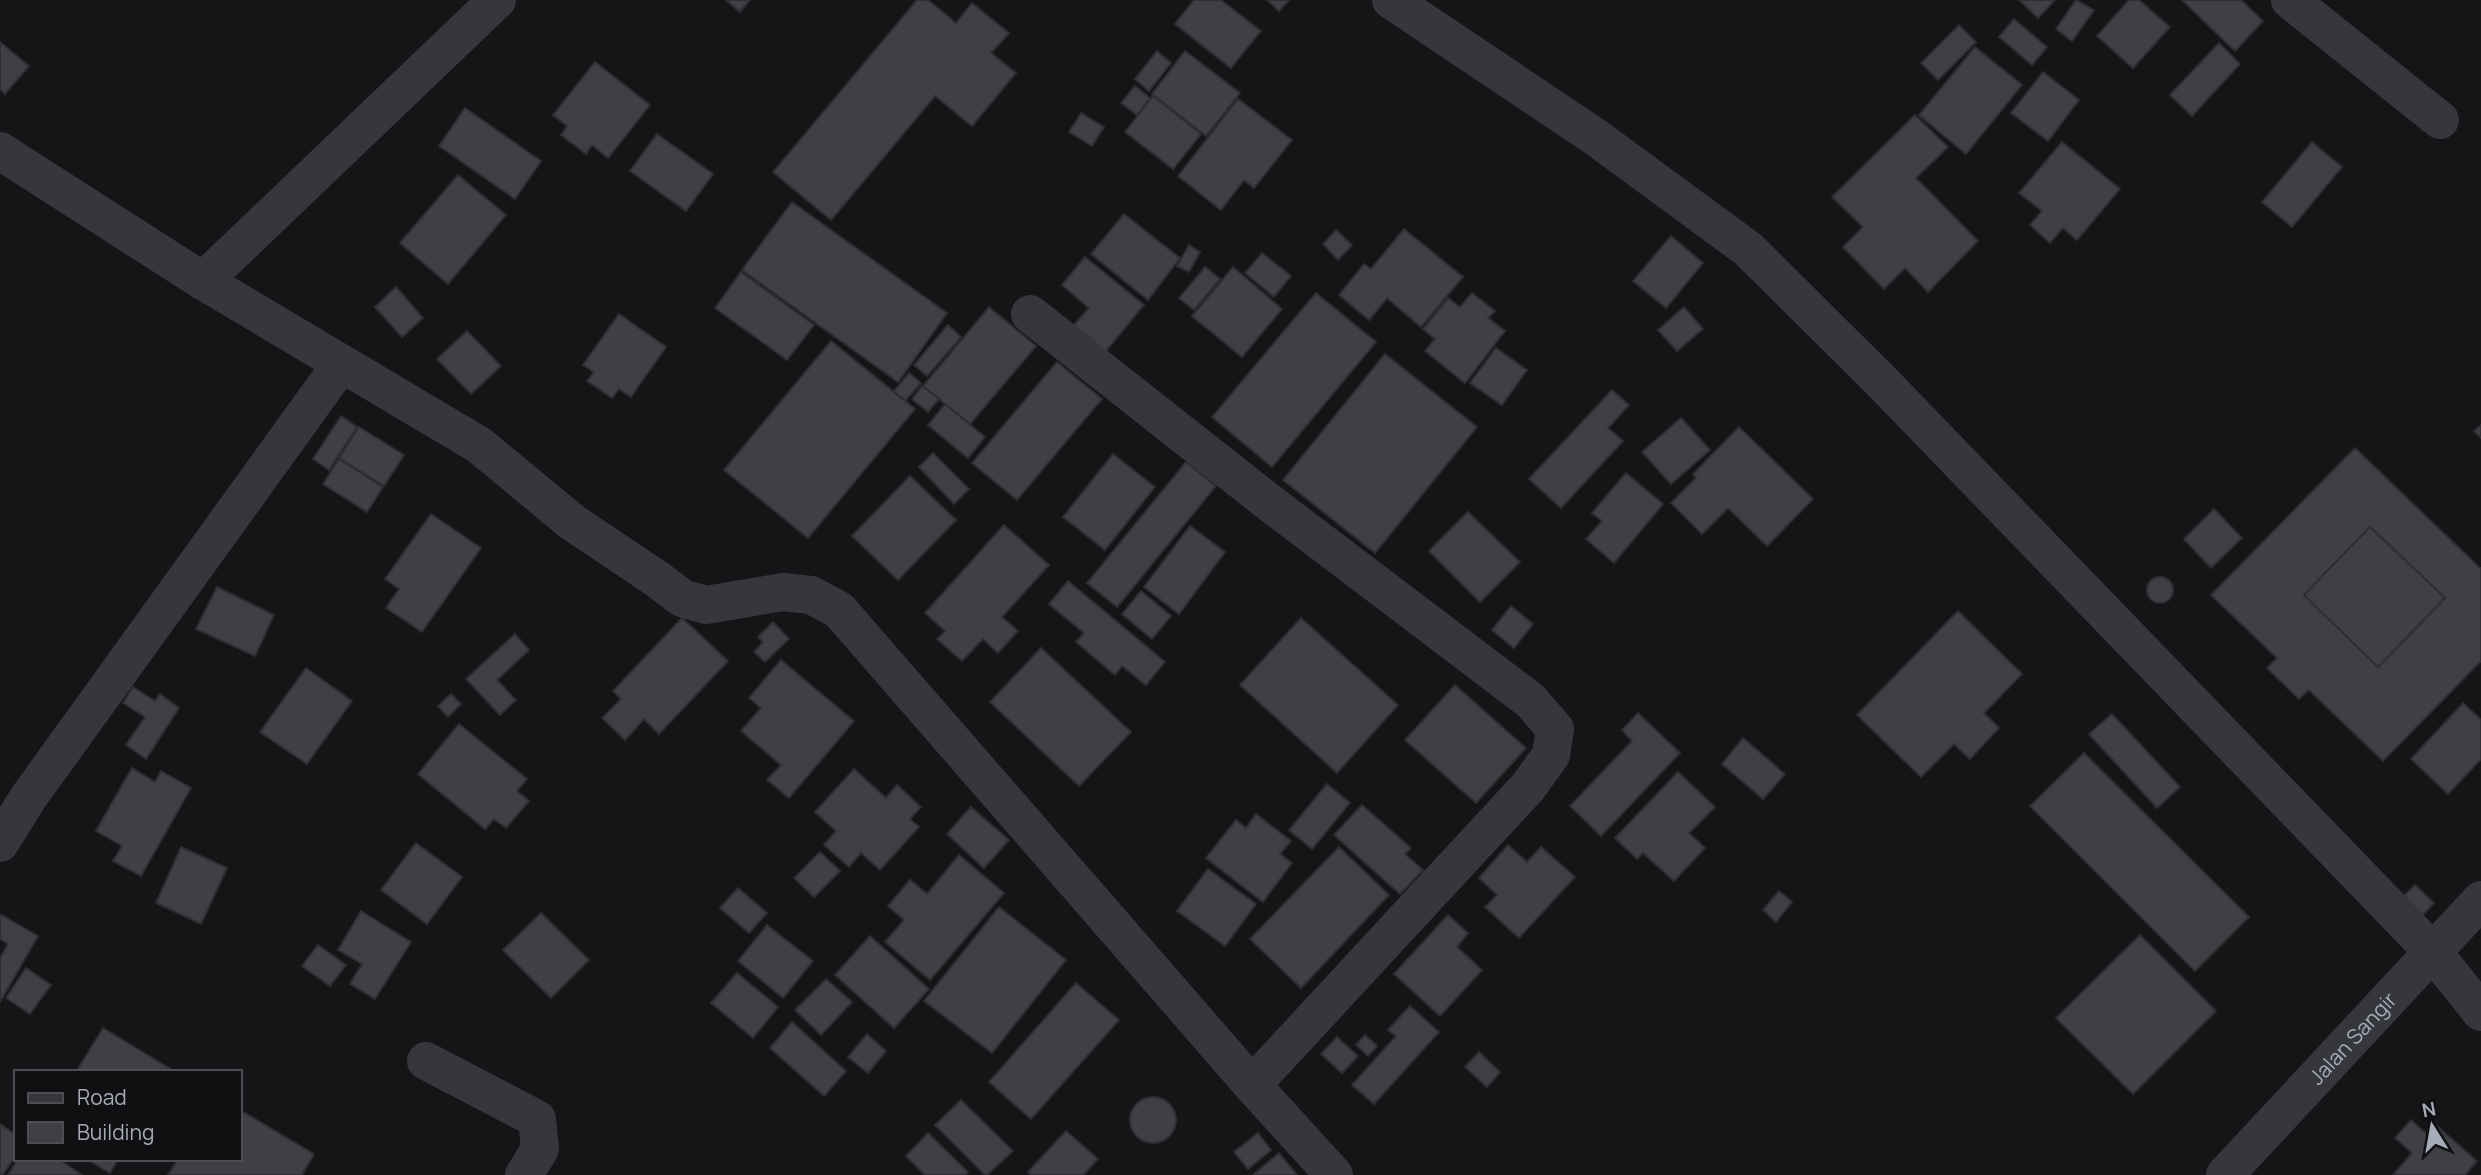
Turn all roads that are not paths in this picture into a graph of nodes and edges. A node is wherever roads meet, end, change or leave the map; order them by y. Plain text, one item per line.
1 (497, 0) edge
2 (1391, 0) edge
3 (2290, 0) edge
4 (2440, 120) dead end
5 (0, 151) edge
6 (203, 281) junction
7 (1030, 314) dead end
8 (341, 364) junction
9 (0, 843) edge
10 (2481, 900) edge
11 (2432, 951) junction
12 (2481, 1012) edge
13 (426, 1061) dead end
14 (1252, 1085) junction
15 (524, 1175) edge
16 (1334, 1175) edge
17 (2225, 1175) edge

1 - 6 street
2 - 11 street
3 - 4 street
5 - 6 street
6 - 8 street
7 - 14 street
8 - 9 street
8 - 14 street
10 - 11 street, Jalan Sangir
11 - 12 street
11 - 17 street, Jalan Sangir
13 - 15 street
14 - 16 street

